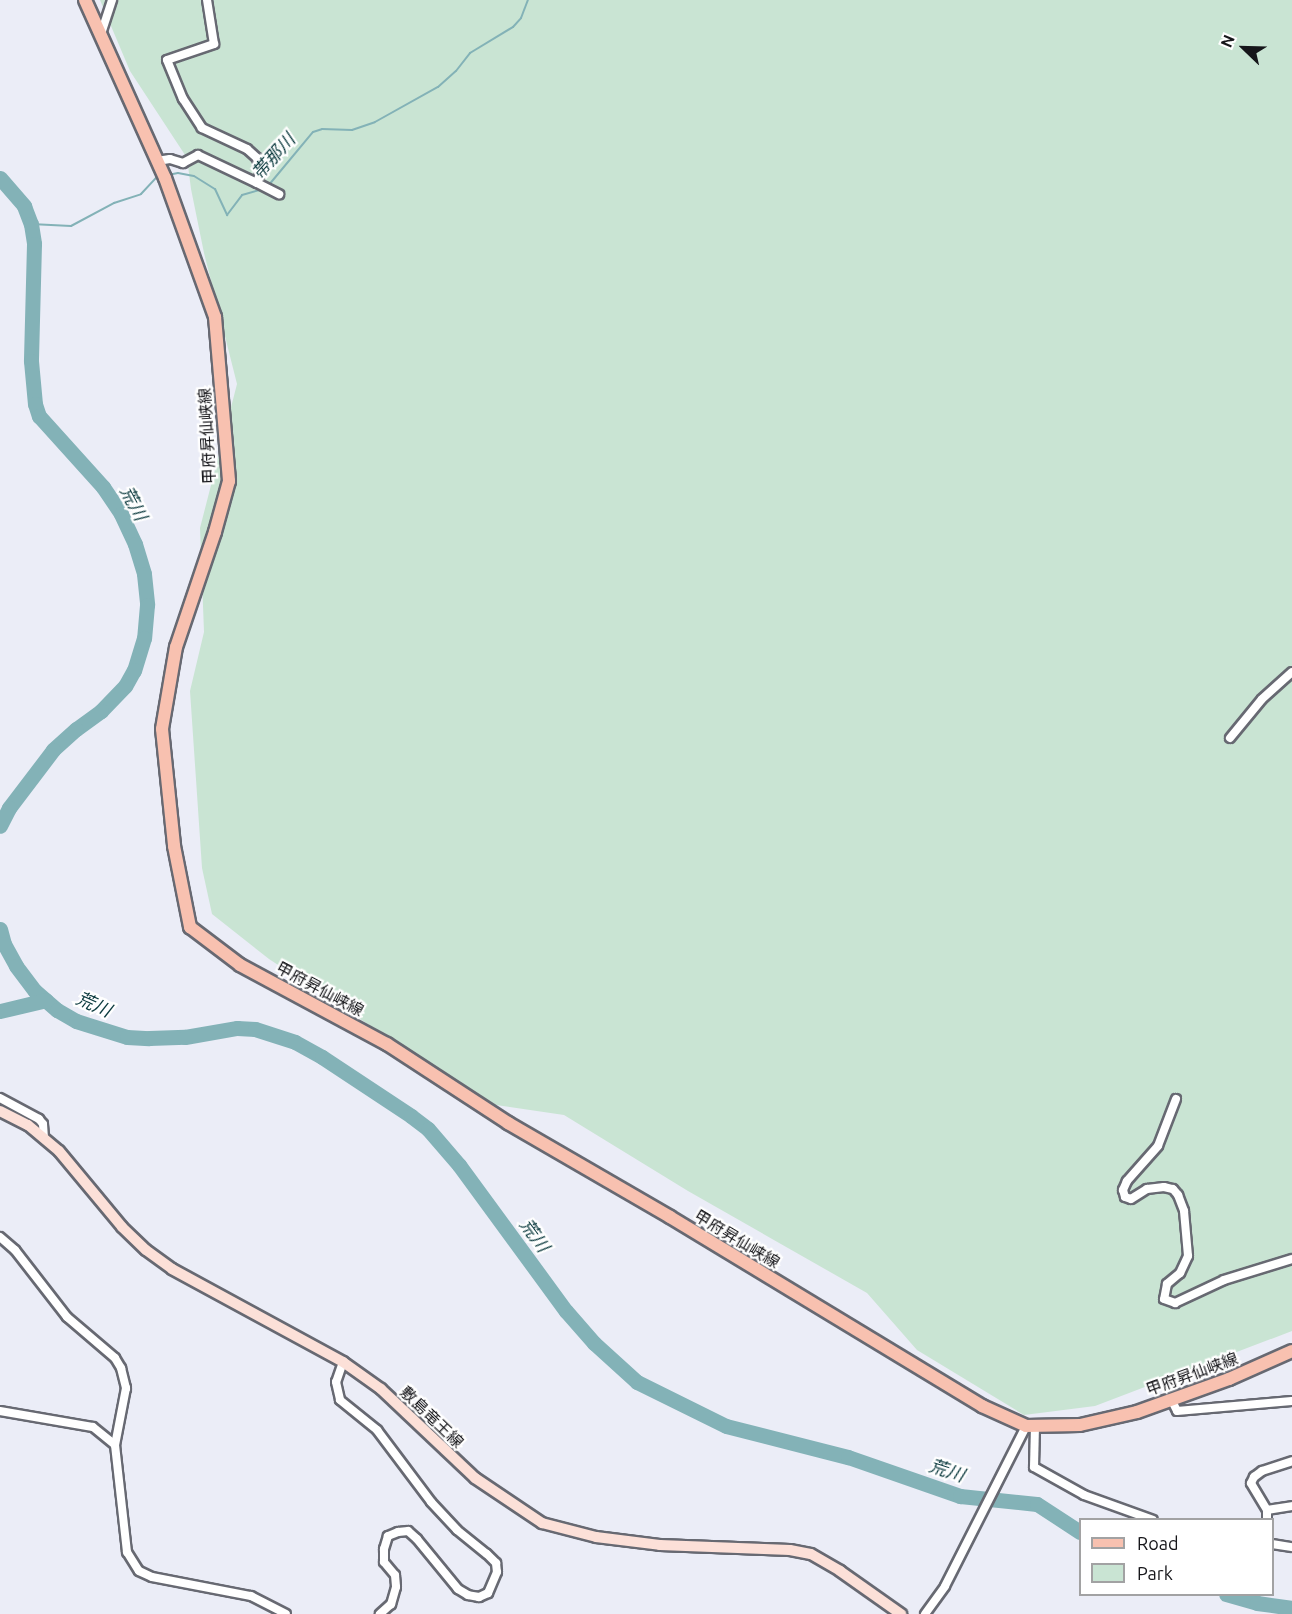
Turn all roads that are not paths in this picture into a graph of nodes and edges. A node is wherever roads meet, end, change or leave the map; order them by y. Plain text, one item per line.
1 (85, 0) edge
2 (112, 0) edge
3 (207, 0) edge
4 (101, 34) junction
5 (161, 169) junction
6 (257, 183) junction
7 (279, 194) dead end
8 (1292, 672) edge
9 (1230, 738) dead end
10 (0, 1098) edge
11 (1176, 1099) dead end
12 (0, 1111) edge
13 (44, 1138) junction
14 (0, 1237) edge
15 (1292, 1259) edge
16 (1292, 1351) edge
17 (343, 1362) junction
18 (1170, 1399) junction
19 (1292, 1401) edge
20 (0, 1411) edge
21 (1030, 1426) junction
22 (115, 1445) junction
23 (1292, 1461) edge
24 (1292, 1506) edge
25 (1267, 1510) junction
26 (1147, 1518) edge
27 (1267, 1518) edge
28 (1274, 1544) edge
29 (1292, 1547) edge
30 (286, 1614) edge
31 (380, 1614) edge
32 (901, 1614) edge
33 (925, 1614) edge

1 - 4 main road, 甲府昇仙峡線
2 - 4 street
3 - 6 street
4 - 5 main road, 甲府昇仙峡線
5 - 6 street
5 - 21 main road, 甲府昇仙峡線
6 - 7 street
8 - 9 street
10 - 13 street
11 - 15 street
12 - 13 main road, 敷島竜王線
13 - 17 main road, 敷島竜王線
14 - 22 street
16 - 18 main road, 甲府昇仙峡線
17 - 31 street
17 - 32 main road, 敷島竜王線
18 - 19 street
18 - 21 main road, 甲府昇仙峡線
20 - 22 street
21 - 26 street
21 - 33 street
22 - 30 street
23 - 25 street
24 - 25 street
25 - 27 street
28 - 29 street

